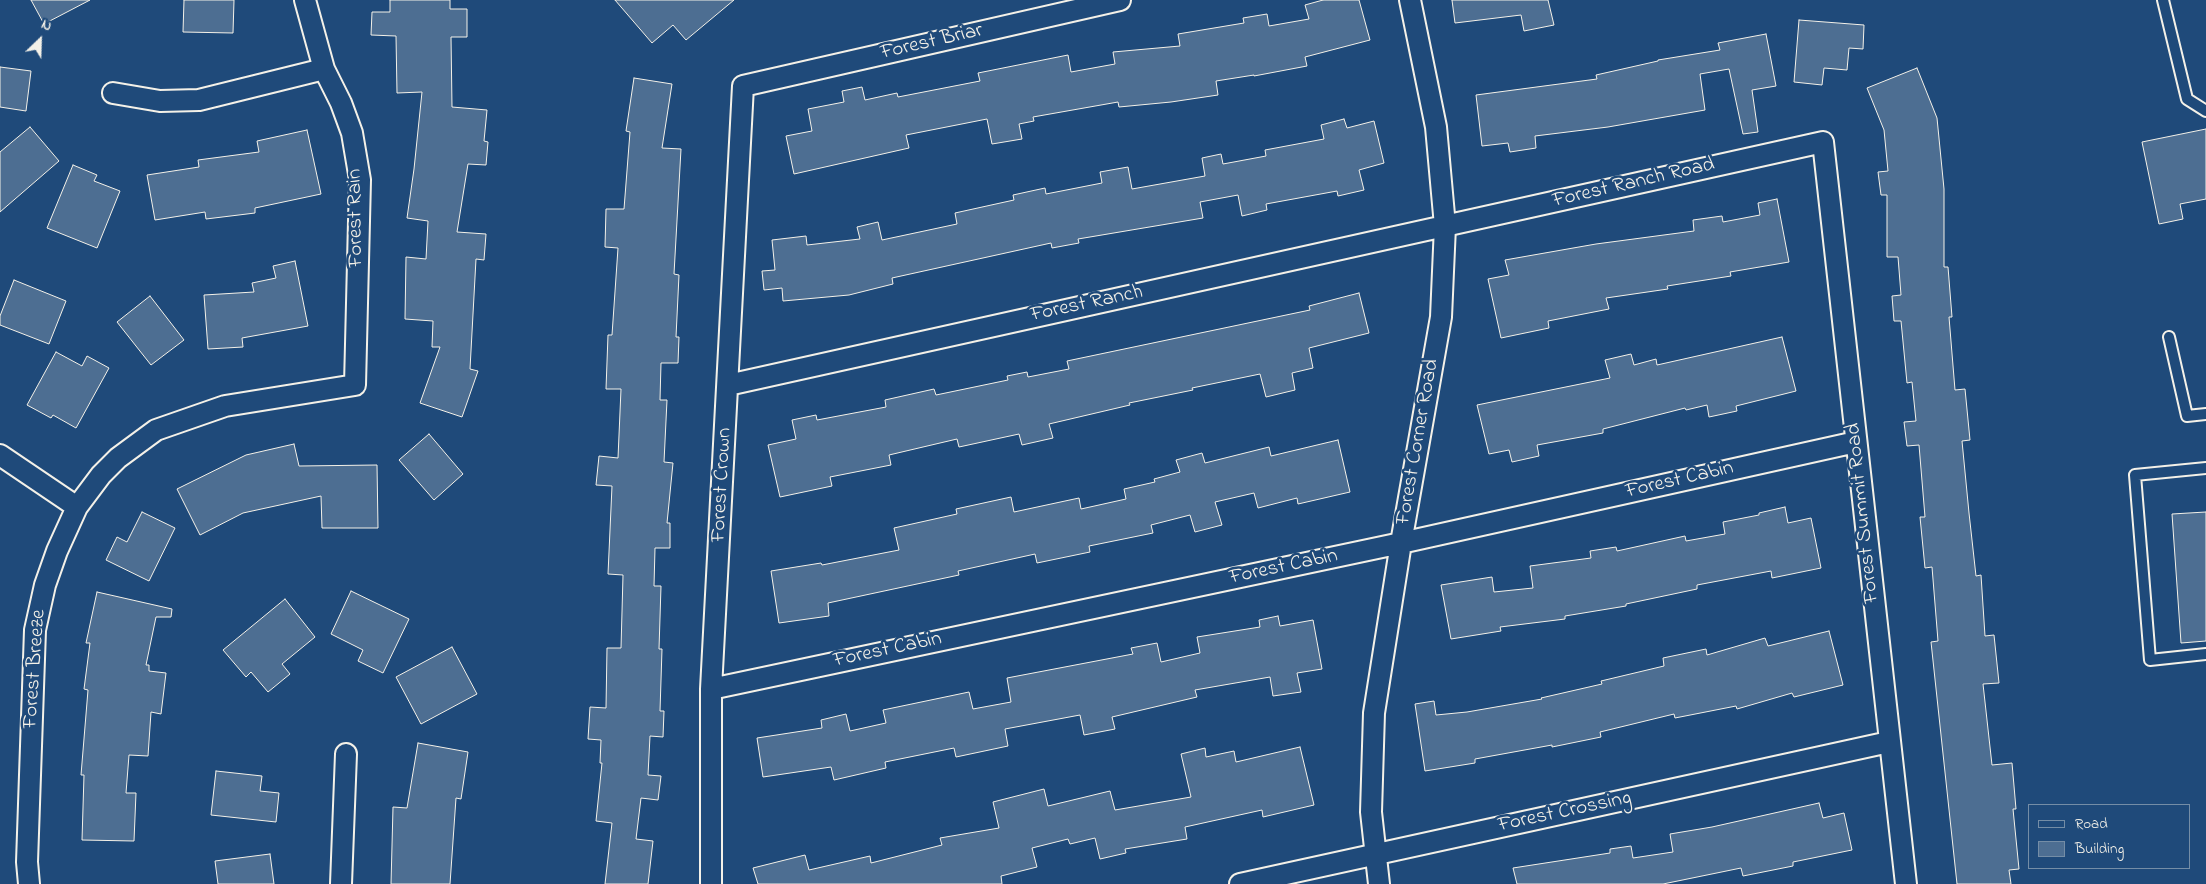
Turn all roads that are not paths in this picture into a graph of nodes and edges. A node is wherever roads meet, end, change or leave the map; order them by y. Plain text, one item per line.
1 (304, 0) edge
2 (1120, 0) edge
3 (1410, 0) edge
4 (2163, 0) edge
5 (324, 69) junction
6 (743, 86) joint
7 (112, 93) dead end
8 (2206, 111) edge
9 (1823, 142) joint
10 (1445, 226) junction
11 (2169, 337) dead end
12 (355, 385) joint
13 (728, 385) junction
14 (2206, 414) edge
15 (1856, 442) junction
16 (0, 455) edge
17 (2206, 468) edge
18 (77, 507) junction
19 (1401, 543) junction
20 (2206, 654) edge
21 (711, 688) junction
22 (1889, 742) junction
23 (346, 754) dead end
24 (1375, 855) junction
25 (29, 884) edge
26 (341, 884) edge
27 (711, 884) edge
28 (1240, 884) edge
29 (1379, 884) edge
30 (1906, 884) edge

1 - 5 street, Forest Rain
2 - 6 street, Forest Briar
3 - 10 street, Forest Corner Road
4 - 8 lane
5 - 7 street
5 - 12 street, Forest Rain
6 - 13 street, Forest Crown
9 - 10 street, Forest Ranch Road
9 - 15 street, Forest Summit Road
10 - 13 street, Forest Ranch
10 - 19 street, Forest Corner Road
11 - 14 lane
12 - 18 street, Forest Breeze
13 - 21 street, Forest Crown
15 - 19 street, Forest Cabin
15 - 22 street, Forest Summit Road
16 - 18 street
17 - 20 lane
18 - 25 street, Forest Breeze
19 - 21 street, Forest Cabin
19 - 24 street, Forest Corner Road
21 - 27 street, Forest Crown
22 - 24 street, Forest Crossing
22 - 30 street, Forest Summit Road
23 - 26 street
24 - 28 street, Forest Crossing
24 - 29 street, Forest Corner Road

